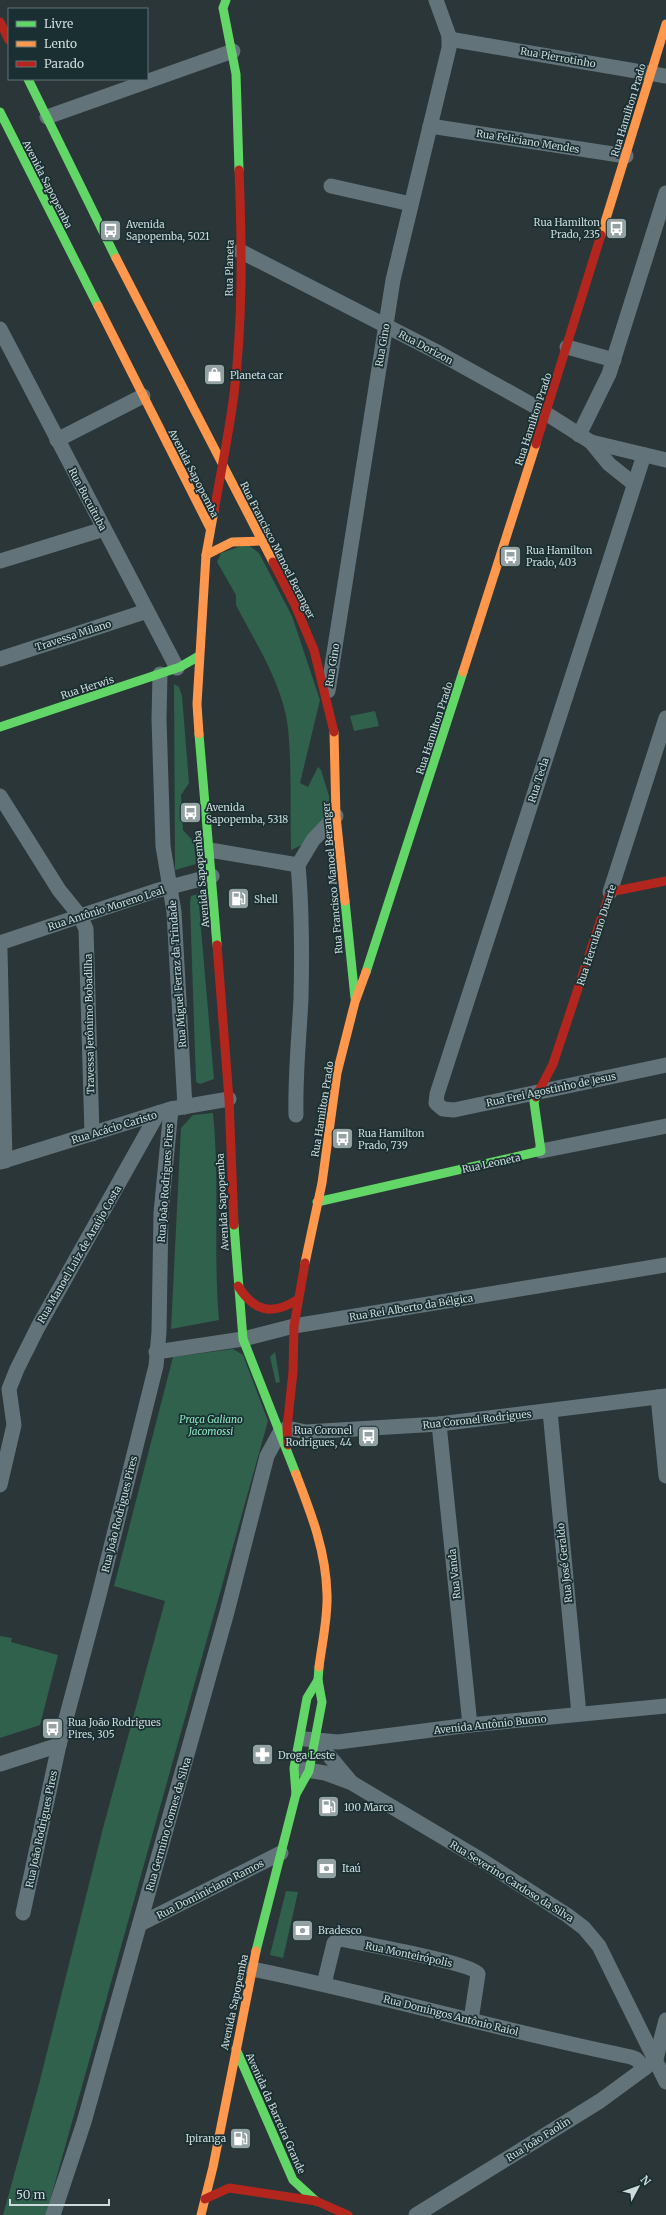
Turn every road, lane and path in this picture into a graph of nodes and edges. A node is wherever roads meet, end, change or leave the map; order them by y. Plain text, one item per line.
1 (436, 0) edge
2 (222, 3) edge
3 (0, 22) edge
4 (666, 24) edge
5 (8, 38) edge
6 (449, 38) junction
7 (232, 51) junction
8 (651, 73) junction
9 (666, 76) edge
10 (28, 80) edge
11 (47, 117) junction
12 (2, 120) edge
13 (430, 126) junction
14 (626, 156) junction
15 (331, 186) dead end
16 (666, 193) edge
17 (412, 204) junction
18 (240, 251) junction
19 (386, 325) junction
20 (1, 335) edge
21 (567, 347) junction
22 (614, 360) junction
23 (143, 396) junction
24 (546, 414) junction
25 (226, 435) junction
26 (208, 438) junction
27 (585, 439) junction
28 (57, 440) junction
29 (644, 455) junction
30 (666, 460) edge
31 (222, 464) junction
32 (634, 484) junction
33 (210, 528) junction
34 (104, 529) junction
35 (262, 541) junction
36 (206, 555) junction
37 (0, 561) edge
38 (146, 611) junction
39 (199, 656) junction
40 (0, 659) edge
41 (178, 668) junction
42 (198, 673) junction
43 (160, 674) junction
44 (327, 696) junction
45 (666, 718) edge
46 (0, 727) edge
47 (660, 754) edge
48 (0, 796) edge
49 (336, 816) junction
50 (210, 850) junction
51 (298, 865) junction
52 (212, 876) junction
53 (666, 881) edge
54 (169, 887) junction
55 (610, 892) junction
56 (80, 916) junction
57 (0, 943) edge
58 (0, 950) edge
59 (356, 1002) junction
60 (666, 1066) edge
61 (539, 1092) junction
62 (229, 1099) junction
63 (437, 1105) joint
64 (171, 1110) junction
65 (296, 1115) dead end
66 (666, 1126) edge
67 (92, 1134) junction
68 (541, 1151) junction
69 (3, 1161) edge
70 (317, 1202) junction
71 (666, 1265) edge
72 (238, 1286) junction
73 (297, 1300) junction
74 (294, 1326) junction
75 (243, 1339) junction
76 (156, 1352) junction
77 (5, 1388) edge
78 (662, 1396) edge
79 (550, 1411) junction
80 (439, 1424) junction
81 (280, 1427) junction
82 (4, 1458) edge
83 (666, 1476) edge
84 (0, 1485) edge
85 (318, 1680) junction
86 (666, 1706) edge
87 (579, 1714) junction
88 (470, 1725) junction
89 (299, 1738) junction
90 (315, 1739) junction
91 (60, 1745) junction
92 (0, 1764) edge
93 (294, 1768) junction
94 (310, 1771) junction
95 (352, 1783) junction
96 (296, 1794) junction
97 (281, 1853) junction
98 (23, 1913) dead end
99 (140, 1924) junction
100 (252, 1969) junction
101 (324, 1984) junction
102 (471, 2020) junction
103 (666, 2020) edge
104 (236, 2048) junction
105 (651, 2064) junction
106 (666, 2082) edge
107 (254, 2090) junction
108 (228, 2091) junction
109 (213, 2167) junction
110 (289, 2171) junction
111 (229, 2188) junction
112 (275, 2195) junction
113 (205, 2199) junction
114 (316, 2201) junction
115 (53, 2215) edge
116 (200, 2215) edge
117 (348, 2215) edge
118 (416, 2215) edge

1 - 6 street, Rua Gino
2 - 7 main road, Rua Planeta
3 - 5 main road
4 - 8 main road, Rua Hamilton Prado
6 - 8 street, Rua Pierrotinho
6 - 13 street, Rua Gino
7 - 11 street
7 - 18 main road, Rua Planeta
8 - 9 street, Rua Pierrotinho
8 - 14 main road, Rua Hamilton Prado
10 - 11 main road
11 - 26 main road
12 - 23 main road, Avenida Sapopemba
13 - 14 street, Rua Feliciano Mendes
13 - 17 street, Rua Gino
14 - 21 main road, Rua Hamilton Prado
15 - 17 street
16 - 22 street
17 - 19 street, Rua Gino
18 - 19 street, Rua Dorizon
18 - 25 main road, Rua Planeta
19 - 24 street, Rua Dorizon
19 - 44 street, Rua Gino
20 - 28 street, Rua Bucuituba
21 - 22 street
21 - 24 main road, Rua Hamilton Prado
22 - 27 street
23 - 28 street
23 - 33 main road, Avenida Sapopemba
24 - 27 street, Rua Dorizon
24 - 59 main road, Rua Hamilton Prado
25 - 26 main road
25 - 31 main road, Rua Planeta
26 - 31 main road
27 - 29 street
27 - 32 street
28 - 34 street, Rua Bucuituba
29 - 30 street
29 - 32 street, Rua Tecla
31 - 33 main road, Rua Planeta
31 - 35 main road, Rua Francisco Manoel Beranger
32 - 63 street, Rua Tecla
33 - 36 main road, Avenida Sapopemba
34 - 37 street
34 - 38 street, Rua Bucuituba
35 - 36 main road
35 - 44 main road, Rua Francisco Manoel Beranger
36 - 39 main road, Avenida Sapopemba
38 - 40 street, Travessa Milano
38 - 41 street, Rua Bucuituba
39 - 41 main road, Rua Herwis
39 - 42 main road, Avenida Sapopemba
41 - 42 main road
41 - 43 main road, Rua Herwis
42 - 50 main road, Avenida Sapopemba
43 - 46 main road, Rua Herwis
43 - 54 street, Rua Miguel Ferraz da Trindade
44 - 49 main road, Rua Francisco Manoel Beranger
45 - 47 street, Rua Herculano Duarte
47 - 55 street, Rua Herculano Duarte
48 - 56 street, Travessa Jerônimo Bobadilha
49 - 51 street
49 - 59 main road, Rua Francisco Manoel Beranger
50 - 51 street
50 - 52 main road, Avenida Sapopemba
51 - 65 street
52 - 54 street, Rua Antônio Moreno Leal
52 - 62 main road, Avenida Sapopemba
53 - 55 main road
54 - 56 street, Rua Antônio Moreno Leal
54 - 64 street, Rua Miguel Ferraz da Trindade
55 - 61 main road, Rua Herculano Duarte
56 - 57 street, Rua Antônio Moreno Leal
56 - 67 street, Travessa Jerônimo Bobadilha
58 - 69 street
59 - 70 main road, Rua Hamilton Prado
60 - 61 street, Rua Frei Agostinho de Jesus
61 - 63 street, Rua Frei Agostinho de Jesus
61 - 68 main road, Rua Herculano Duarte
62 - 64 street, Rua Acácio Caristo
62 - 72 main road, Avenida Sapopemba
64 - 67 street, Rua Acácio Caristo
64 - 76 street, Rua João Rodrigues Pires
64 - 77 street, Rua Manoel Luiz de Araújo Costa
66 - 68 street, Rua Leoneta
67 - 69 street, Rua Acácio Caristo
68 - 70 main road, Rua Leoneta
70 - 73 main road, Rua Hamilton Prado
71 - 74 street, Rua Rei Alberto da Bélgica
72 - 73 main road
72 - 75 main road, Avenida Sapopemba
73 - 74 main road, Rua Hamilton Prado
74 - 75 street, Rua Rei Alberto da Bélgica
74 - 81 main road, Rua Hamilton Prado
75 - 76 street, Rua Rei Alberto da Bélgica
75 - 81 main road, Avenida Sapopemba
76 - 91 street, Rua João Rodrigues Pires
77 - 82 street
78 - 79 street, Rua Coronel Rodrigues
78 - 83 street
79 - 80 street, Rua Coronel Rodrigues
79 - 87 street, Rua José Geraldo
80 - 81 street, Rua Coronel Rodrigues
80 - 88 street, Rua Vanda
81 - 85 main road, Avenida Sapopemba
81 - 99 street, Rua Germino Gomes da Silva
82 - 84 street
85 - 89 main road, Avenida Sapopemba
85 - 90 main road, Avenida Sapopemba
86 - 87 street, Avenida Antônio Buono
87 - 88 street, Avenida Antônio Buono
88 - 90 street, Avenida Antônio Buono
89 - 90 street, Avenida Antônio Buono
89 - 93 main road, Avenida Sapopemba
90 - 94 main road, Avenida Sapopemba
90 - 95 street, Rua Severino Cardoso da Silva
91 - 92 street
91 - 98 street, Rua João Rodrigues Pires
93 - 94 street, Rua Severino Cardoso da Silva
93 - 96 main road, Avenida Sapopemba
94 - 95 street, Rua Severino Cardoso da Silva
94 - 96 main road, Avenida Sapopemba
95 - 105 street, Rua Severino Cardoso da Silva
96 - 97 main road, Avenida Sapopemba
97 - 99 street, Rua Dominiciano Ramos
97 - 100 main road, Avenida Sapopemba
99 - 115 street, Rua Germino Gomes da Silva
100 - 101 street, Rua Domingos Antônio Raiol
100 - 104 main road, Avenida Sapopemba
101 - 102 street, Rua Domingos Antônio Raiol
101 - 102 street, Rua Monteirópolis
102 - 105 street, Rua Domingos Antônio Raiol
103 - 105 street
104 - 107 main road, Avenida da Barreira Grande
104 - 108 main road, Avenida Sapopemba
105 - 106 street, Rua Severino Cardoso da Silva
105 - 118 street, Rua João Faolin
107 - 108 main road
107 - 110 main road, Avenida da Barreira Grande
108 - 109 main road, Avenida Sapopemba
109 - 111 main road
109 - 113 main road, Avenida Sapopemba
110 - 112 main road
110 - 114 main road, Avenida da Barreira Grande
111 - 112 main road, Avenida da Barreira Grande
111 - 113 main road
112 - 114 main road, Avenida da Barreira Grande
113 - 116 main road, Avenida Sapopemba
114 - 117 main road, Avenida da Barreira Grande

